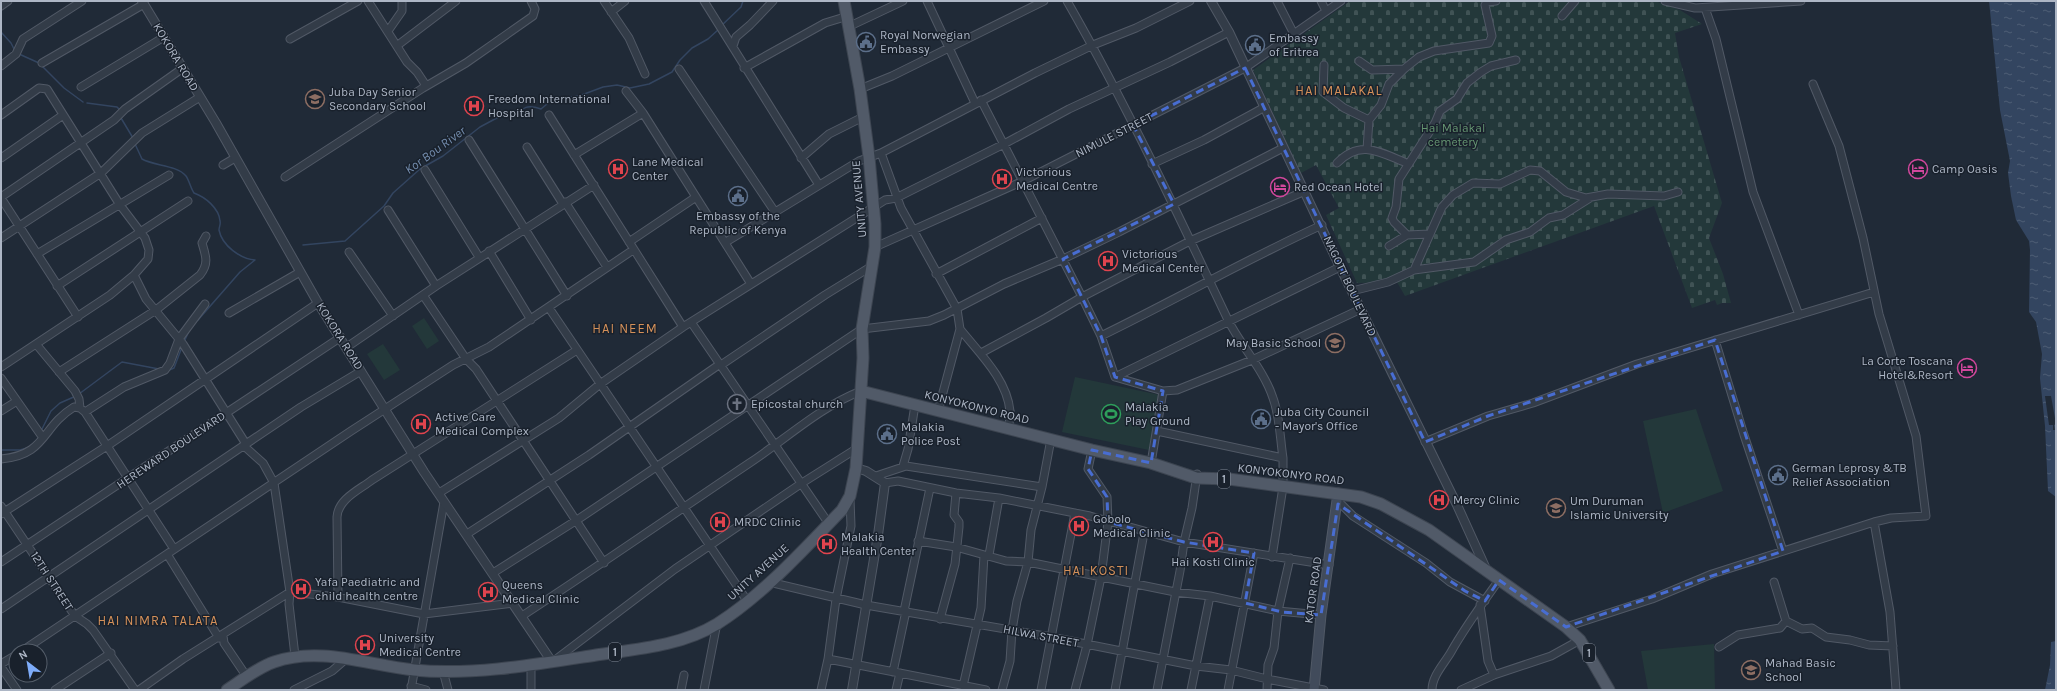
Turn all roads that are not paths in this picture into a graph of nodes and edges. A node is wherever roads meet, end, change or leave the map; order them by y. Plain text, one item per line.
1 (8, 1) edge
2 (82, 1) edge
3 (358, 1) edge
4 (368, 1) edge
5 (402, 1) edge
6 (456, 1) edge
7 (531, 1) edge
8 (604, 1) edge
9 (625, 1) edge
10 (704, 1) edge
11 (773, 1) edge
12 (844, 1) edge
13 (903, 1) edge
14 (927, 1) edge
15 (1044, 1) edge
16 (1067, 1) edge
17 (1190, 1) edge
18 (1211, 1) edge
19 (1277, 1) edge
20 (1321, 1) edge
21 (1341, 1) edge
22 (1496, 1) edge
23 (1575, 1) edge
24 (1665, 1) edge
25 (1801, 1) edge
26 (143, 3) edge
27 (1, 6) edge
28 (1705, 8) junction
29 (1326, 11) junction
30 (611, 12) junction
31 (1562, 16) dead end
32 (849, 21) junction
33 (388, 31) junction
34 (1229, 32) junction
35 (1294, 34) junction
36 (164, 37) junction
37 (290, 39) dead end
38 (398, 45) junction
39 (1093, 45) junction
40 (733, 46) junction
41 (949, 48) junction
42 (1516, 60) dead end
43 (1359, 61) dead end
44 (42, 62) dead end
45 (1324, 65) dead end
46 (1, 66) edge
47 (183, 68) junction
48 (744, 68) junction
49 (1245, 68) junction
50 (680, 69) dead end
51 (1404, 69) junction
52 (645, 74) dead end
53 (1813, 84) dead end
54 (81, 87) dead end
55 (1114, 87) junction
56 (423, 88) junction
57 (860, 89) junction
58 (626, 91) dead end
59 (200, 97) junction
60 (978, 102) junction
61 (1265, 107) junction
62 (643, 113) junction
63 (549, 114) dead end
64 (1, 115) edge
65 (63, 115) junction
66 (863, 117) junction
67 (1369, 120) junction
68 (1133, 125) junction
69 (469, 140) dead end
70 (80, 143) junction
71 (1004, 144) junction
72 (527, 147) dead end
73 (1283, 148) junction
74 (1367, 150) junction
75 (881, 153) junction
76 (574, 155) junction
77 (869, 157) junction
78 (1, 158) edge
79 (235, 158) junction
80 (801, 158) junction
81 (1337, 163) dead end
82 (1152, 164) junction
83 (1409, 164) junction
84 (223, 165) dead end
85 (425, 170) dead end
86 (101, 173) junction
87 (169, 175) dead end
88 (285, 177) dead end
89 (1023, 181) junction
90 (594, 185) junction
91 (819, 185) junction
92 (1305, 191) junction
93 (1678, 192) dead end
94 (696, 197) junction
95 (1, 198) edge
96 (896, 198) junction
97 (1590, 198) junction
98 (188, 201) dead end
99 (564, 203) junction
100 (1174, 204) junction
101 (120, 205) junction
102 (874, 208) junction
103 (388, 210) dead end
104 (775, 212) junction
105 (1042, 218) junction
106 (1322, 225) junction
107 (20, 227) junction
108 (524, 228) junction
109 (912, 230) junction
110 (140, 231) junction
111 (1430, 234) junction
112 (1407, 235) junction
113 (206, 236) dead end
114 (1, 238) edge
115 (1190, 241) junction
116 (629, 242) junction
117 (726, 242) junction
118 (1389, 246) dead end
119 (876, 247) junction
120 (633, 250) junction
121 (489, 251) junction
122 (349, 252) dead end
123 (37, 254) junction
124 (479, 257) junction
125 (1063, 259) junction
126 (872, 266) junction
127 (607, 267) junction
128 (1340, 267) junction
129 (1414, 270) junction
130 (300, 272) junction
131 (936, 274) junction
132 (134, 275) junction
133 (1209, 279) junction
134 (751, 284) junction
135 (57, 286) junction
136 (436, 286) junction
137 (1352, 291) junction
138 (1874, 292) junction
139 (423, 295) junction
140 (567, 296) junction
141 (1082, 297) junction
142 (318, 303) junction
143 (205, 304) dead end
144 (550, 308) junction
145 (1361, 308) junction
146 (957, 309) junction
147 (156, 310) junction
148 (229, 313) dead end
149 (1799, 315) junction
150 (393, 316) junction
151 (78, 317) junction
152 (531, 320) junction
153 (691, 322) junction
154 (1229, 322) junction
155 (683, 327) junction
156 (862, 329) junction
157 (960, 329) junction
158 (1101, 336) junction
159 (341, 337) junction
160 (179, 339) junction
161 (1715, 340) junction
162 (36, 344) junction
163 (347, 347) junction
164 (577, 350) junction
165 (981, 353) junction
166 (466, 359) junction
167 (1252, 360) junction
168 (720, 364) junction
169 (1, 367) edge
170 (362, 371) junction
171 (59, 372) junction
172 (1115, 377) junction
173 (1, 378) edge
174 (205, 380) junction
175 (600, 384) junction
176 (860, 391) junction
177 (1163, 391) junction
178 (17, 401) junction
179 (497, 402) junction
180 (749, 405) junction
181 (914, 405) junction
182 (82, 410) junction
183 (386, 410) junction
184 (1, 411) edge
185 (938, 411) junction
186 (226, 413) junction
187 (631, 427) junction
188 (1008, 429) junction
189 (1157, 431) junction
190 (43, 438) junction
191 (524, 439) junction
192 (1051, 439) junction
193 (1425, 442) junction
194 (774, 444) junction
195 (245, 445) junction
196 (107, 446) junction
197 (856, 449) junction
198 (1092, 450) junction
199 (413, 454) junction
200 (1283, 458) junction
201 (1, 459) edge
202 (1151, 463) junction
203 (903, 466) junction
204 (656, 467) junction
205 (856, 468) junction
206 (1197, 475) junction
207 (876, 476) junction
208 (129, 478) junction
209 (550, 479) junction
210 (274, 482) junction
211 (802, 483) junction
212 (885, 483) junction
213 (1042, 487) junction
214 (1283, 487) junction
215 (930, 488) junction
216 (439, 493) junction
217 (956, 493) junction
218 (850, 496) junction
219 (1338, 497) junction
220 (999, 498) junction
221 (444, 502) junction
222 (1038, 506) junction
223 (684, 507) junction
224 (2, 510) edge
225 (148, 511) junction
226 (1075, 513) junction
227 (577, 520) junction
228 (1108, 522) junction
229 (1874, 522) junction
230 (829, 524) junction
231 (1144, 533) junction
232 (467, 534) junction
233 (918, 541) junction
234 (1184, 542) junction
235 (28, 544) junction
236 (710, 547) junction
237 (956, 547) junction
238 (174, 549) junction
239 (1783, 551) junction
240 (1254, 553) junction
241 (167, 554) junction
242 (986, 555) junction
243 (1272, 557) junction
244 (1290, 558) junction
245 (1, 562) edge
246 (1028, 562) junction
247 (604, 563) junction
248 (1329, 565) junction
249 (1064, 570) junction
250 (1487, 572) junction
251 (493, 573) junction
252 (49, 577) junction
253 (1101, 577) junction
254 (1499, 580) junction
255 (769, 582) junction
256 (1774, 582) dead end
257 (1135, 584) junction
258 (290, 592) junction
259 (1175, 592) junction
260 (1210, 596) junction
261 (338, 597) junction
262 (836, 599) junction
263 (748, 602) junction
264 (513, 603) junction
265 (1245, 603) junction
266 (1483, 603) junction
267 (866, 605) junction
268 (1, 609) edge
269 (905, 611) junction
270 (1278, 611) junction
271 (424, 614) junction
272 (1321, 615) junction
273 (75, 616) junction
274 (522, 616) junction
275 (940, 619) junction
276 (1786, 621) junction
277 (717, 623) junction
278 (976, 624) junction
279 (1566, 628) junction
280 (1012, 630) junction
281 (221, 637) junction
282 (1051, 637) junction
283 (1580, 640) junction
284 (34, 643) edge
285 (1087, 645) junction
286 (1893, 646) junction
287 (1719, 647) dead end
288 (111, 653) junction
289 (1123, 653) junction
290 (296, 656) junction
291 (347, 658) junction
292 (1162, 658) junction
293 (828, 659) junction
294 (552, 662) junction
295 (857, 664) junction
296 (1, 666) edge
297 (531, 666) junction
298 (1196, 666) junction
299 (414, 670) junction
300 (1231, 670) junction
301 (443, 671) junction
302 (897, 672) junction
303 (684, 675) dead end
304 (1494, 675) junction
305 (247, 677) junction
306 (1267, 679) junction
307 (964, 686) junction
308 (411, 688) edge
309 (1314, 689) edge
310 (17, 690) edge
311 (55, 690) edge
312 (135, 690) edge
313 (139, 690) edge
314 (227, 690) edge
315 (294, 690) edge
316 (426, 690) edge
317 (448, 690) edge
318 (530, 690) edge
319 (681, 690) edge
320 (704, 690) edge
321 (821, 690) edge
322 (852, 690) edge
323 (896, 690) edge
324 (986, 690) edge
325 (1002, 690) edge
326 (1041, 690) edge
327 (1075, 690) edge
328 (1115, 690) edge
329 (1157, 690) edge
330 (1191, 690) edge
331 (1228, 690) edge
332 (1267, 690) edge
333 (1324, 690) edge
334 (1432, 690) edge
335 (1461, 690) edge
336 (1609, 690) edge
337 (1896, 690) edge

1 - 27 street
2 - 46 street
3 - 37 street
4 - 33 street
5 - 33 street
6 - 38 street
7 - 56 street
8 - 30 street
9 - 30 street
10 - 40 street
11 - 40 street
12 - 32 main road, UNITY AVENUE
13 - 32 street
14 - 41 street
15 - 41 street
16 - 39 street
17 - 39 street
18 - 34 street, NAGOTT BOULEVARD
19 - 35 street
20 - 29 street
21 - 29 street, NIMULE STREET
22 - 51 street
23 - 31 street
24 - 28 street
25 - 28 street
26 - 36 street, KOKORA ROAD
26 - 44 street
28 - 149 street
29 - 35 street, NIMULE STREET
30 - 52 street
32 - 48 street
32 - 57 main road, UNITY AVENUE
33 - 38 street
34 - 49 street, NAGOTT BOULEVARD
34 - 55 street
35 - 49 street, NIMULE STREET
36 - 47 street, KOKORA ROAD
36 - 54 street
38 - 56 street
39 - 55 street
39 - 60 street
40 - 48 street
41 - 57 street
41 - 60 street
42 - 83 street
43 - 51 street
45 - 67 street
47 - 59 street, KOKORA ROAD
47 - 70 street
48 - 80 street
49 - 61 street, NAGOTT BOULEVARD
49 - 68 street, NIMULE STREET
50 - 104 street
51 - 67 street
53 - 138 street
55 - 68 street
55 - 71 street
56 - 88 street
57 - 66 main road, UNITY AVENUE
58 - 62 street
59 - 79 street, KOKORA ROAD
59 - 86 street
60 - 71 street
60 - 75 street
61 - 73 street, NAGOTT BOULEVARD
61 - 82 street
62 - 76 street
62 - 94 street
63 - 76 street
64 - 65 street
65 - 70 street
65 - 78 street
66 - 77 main road, UNITY AVENUE
66 - 80 street
67 - 74 street
68 - 82 street
68 - 89 street, NIMULE STREET
69 - 108 street
70 - 86 street
70 - 95 street
71 - 89 street
71 - 96 street
72 - 99 street
73 - 92 street, NAGOTT BOULEVARD
73 - 100 street
74 - 81 street
74 - 83 street
75 - 77 street
75 - 96 street
76 - 90 street
77 - 91 street
77 - 102 main road, UNITY AVENUE
79 - 84 street
79 - 130 street, KOKORA ROAD
80 - 91 street
82 - 100 street
83 - 112 street
85 - 124 street
86 - 101 street
86 - 107 street
87 - 101 street
89 - 105 street
89 - 109 street, NIMULE STREET
90 - 99 street
90 - 116 street
91 - 104 street
92 - 106 street, NAGOTT BOULEVARD
92 - 115 street
93 - 97 street
94 - 116 street
94 - 117 street
95 - 107 street
96 - 102 street
96 - 109 street
97 - 111 street
97 - 129 street
98 - 110 street
99 - 108 street
99 - 127 street
100 - 115 street
100 - 125 street
101 - 110 street
101 - 123 street
102 - 119 main road, UNITY AVENUE
102 - 134 street
103 - 136 street
104 - 117 street
105 - 125 street
105 - 131 street
106 - 128 street, NAGOTT BOULEVARD
106 - 133 street
107 - 114 street
107 - 123 street
108 - 121 street
108 - 140 street
109 - 119 street, NIMULE STREET
109 - 131 street
110 - 132 street
110 - 135 street
111 - 112 street
111 - 129 street
112 - 118 street
113 - 147 street
115 - 133 street
115 - 141 street
116 - 120 street
117 - 134 street
119 - 126 main road, UNITY AVENUE
120 - 127 street
120 - 155 street
121 - 124 street
121 - 152 street
122 - 150 street
123 - 135 street
124 - 136 street
125 - 141 street
125 - 146 street
126 - 156 main road, UNITY AVENUE
126 - 168 street
127 - 140 street
128 - 137 street, NAGOTT BOULEVARD
128 - 154 street
129 - 137 street
130 - 142 street, KOKORA ROAD
130 - 148 street
131 - 146 street
132 - 147 street
132 - 151 street
133 - 154 street
133 - 158 street
134 - 153 street
135 - 151 street
136 - 139 street
137 - 145 street, NAGOTT BOULEVARD
138 - 149 street
138 - 229 street
139 - 150 street
139 - 166 street
140 - 144 street
141 - 158 street
141 - 165 street
142 - 159 street, KOKORA ROAD
142 - 174 street
143 - 160 street
144 - 152 street
144 - 164 street
145 - 167 street
145 - 193 street, NAGOTT BOULEVARD
146 - 156 street
146 - 157 street
147 - 160 street
147 - 171 street
149 - 161 street
150 - 163 street
151 - 162 street
152 - 166 street
153 - 155 street
153 - 168 street
154 - 167 street
154 - 172 street
155 - 175 street
156 - 176 main road, UNITY AVENUE
156 - 180 street
157 - 165 street
157 - 185 street
158 - 172 street
159 - 163 street, KOKORA ROAD
159 - 186 street, HEREWARD BOULEVARD
160 - 174 street
160 - 182 street
161 - 193 street
161 - 239 street
162 - 169 street
162 - 171 street
163 - 170 street, KOKORA ROAD
164 - 175 street
164 - 179 street
165 - 188 street
166 - 179 street
166 - 183 street
167 - 177 street
167 - 200 street
168 - 180 street
168 - 187 street
170 - 183 street, KOKORA ROAD
170 - 195 street
171 - 182 street
172 - 177 street
173 - 178 street
174 - 186 street
174 - 196 street
175 - 187 street
175 - 191 street
176 - 181 main road, KONYOKONYO ROAD / 1
176 - 194 street
176 - 197 main road, UNITY AVENUE / 1
177 - 189 street
178 - 184 street
178 - 190 street
179 - 191 street
179 - 199 street
180 - 194 street
180 - 204 street
181 - 185 main road, KONYOKONYO ROAD / 1
181 - 203 street
182 - 190 street
182 - 196 street
183 - 199 street, KOKORA ROAD
183 - 210 street
185 - 188 main road, KONYOKONYO ROAD / 1
186 - 195 street
186 - 208 street, HEREWARD BOULEVARD
187 - 204 street
187 - 209 street
188 - 192 main road, KONYOKONYO ROAD / 1
189 - 200 street
189 - 202 street
190 - 201 street
191 - 209 street
191 - 216 street
192 - 198 main road, KONYOKONYO ROAD / 1
192 - 213 street
193 - 250 street, NAGOTT BOULEVARD
194 - 211 street
194 - 223 street
195 - 210 street
195 - 225 street
196 - 208 street
196 - 224 street
197 - 205 main road, UNITY AVENUE / 1
197 - 211 street
198 - 202 main road, KONYOKONYO ROAD / 1
198 - 228 street
199 - 216 street, KOKORA ROAD
199 - 261 street
200 - 214 street
202 - 206 main road, KONYOKONYO ROAD / 1
203 - 207 street
203 - 213 street
204 - 223 street
204 - 227 street
205 - 207 street
205 - 218 main road, UNITY AVENUE / 1
206 - 214 main road, KONYOKONYO ROAD / 1
206 - 234 street
207 - 212 street
208 - 225 street
208 - 235 street, HEREWARD BOULEVARD
209 - 227 street
209 - 232 street
210 - 238 street
210 - 258 street
211 - 230 street
211 - 236 street
212 - 215 street
212 - 267 street
213 - 222 street
214 - 219 main road, KONYOKONYO ROAD / 1
214 - 243 street
215 - 217 street
215 - 233 street
216 - 221 street, KOKORA ROAD
217 - 220 street
217 - 237 street
218 - 230 main road, UNITY AVENUE / 1
218 - 262 street
219 - 248 main road, KATOR ROAD
219 - 250 main road, KONYOKONYO ROAD / 1
219 - 266 street
220 - 222 street
220 - 242 street
221 - 232 street, KOKORA ROAD
221 - 271 street
222 - 226 street
222 - 246 street
223 - 236 street
223 - 247 street
224 - 235 street, 12TH STREET
225 - 238 street
225 - 252 street
226 - 228 street
226 - 249 street
227 - 247 street
227 - 251 street
228 - 231 street
228 - 253 street
229 - 239 street
229 - 286 street
230 - 255 main road, UNITY AVENUE / 1
231 - 234 street
231 - 257 street
232 - 251 street, KOKORA ROAD
233 - 237 street
233 - 269 street
234 - 240 street
234 - 259 street
235 - 245 street, HEREWARD BOULEVARD
235 - 252 street, 12TH STREET
236 - 263 street
236 - 294 street
237 - 242 street
237 - 275 street
238 - 241 street
239 - 279 street
240 - 243 street
240 - 265 street
241 - 273 street
241 - 281 street
242 - 246 street
242 - 278 street
243 - 244 street
244 - 248 street
244 - 270 street
246 - 249 street
246 - 280 street
247 - 274 street
248 - 272 main road, KATOR ROAD
249 - 253 street
249 - 282 street
250 - 254 main road, KONYOKONYO ROAD / 1
251 - 264 street, KOKORA ROAD
252 - 268 street
252 - 273 street, 12TH STREET
253 - 257 street
253 - 285 street
254 - 266 street
254 - 279 main road, KONYOKONYO ROAD / 1
255 - 262 street, HILWA STREET
255 - 263 main road, UNITY AVENUE / 1
256 - 276 street
257 - 259 street
257 - 289 street
258 - 261 street
258 - 281 street
258 - 290 street
259 - 260 street
259 - 292 street
260 - 265 street
260 - 298 street
261 - 271 street
262 - 267 street, HILWA STREET
262 - 293 street
263 - 277 main road, UNITY AVENUE / 1
264 - 271 street
264 - 274 street, KOKORA ROAD
265 - 270 street
265 - 300 street
266 - 304 street
266 - 334 street
267 - 269 street, HILWA STREET
267 - 295 street
269 - 275 street, HILWA STREET
269 - 302 street
270 - 272 street
270 - 306 street
271 - 299 street
272 - 309 main road, KATOR ROAD
273 - 284 street
273 - 288 street, 12TH STREET
274 - 294 street, KOKORA ROAD
275 - 278 street, HILWA STREET
276 - 286 street
276 - 287 street
277 - 294 main road, UNITY AVENUE / 1
277 - 320 street
278 - 280 street, HILWA STREET
278 - 307 street
279 - 283 main road, KONYOKONYO ROAD / 1
280 - 282 street, HILWA STREET
280 - 325 street
281 - 305 street
281 - 313 street
282 - 285 street, HILWA STREET
282 - 326 street
283 - 304 street
283 - 336 main road, KONYOKONYO ROAD / 1
285 - 289 street, HILWA STREET
285 - 327 street
286 - 337 street
288 - 311 street
288 - 312 street, 12TH STREET
289 - 292 street, HILWA STREET
289 - 328 street
290 - 291 main road, UNITY AVENUE / 1
290 - 305 main road, UNITY AVENUE / 1
291 - 299 main road, UNITY AVENUE / 1
291 - 315 street
292 - 298 street, HILWA STREET
292 - 329 street
293 - 295 street
293 - 321 street
294 - 297 main road, UNITY AVENUE / 1
295 - 302 street
295 - 322 street
296 - 310 street
297 - 301 main road, UNITY AVENUE / 1
297 - 318 street
298 - 300 street, HILWA STREET
298 - 330 street
299 - 301 main road, UNITY AVENUE / 1
299 - 308 street
300 - 306 street, HILWA STREET
300 - 331 street
301 - 317 street
302 - 307 street
302 - 323 street
303 - 319 street
304 - 335 street
305 - 314 main road, UNITY AVENUE / 1
306 - 309 street, HILWA STREET
306 - 332 street
307 - 324 street
308 - 316 street
309 - 333 street, HILWA STREET

